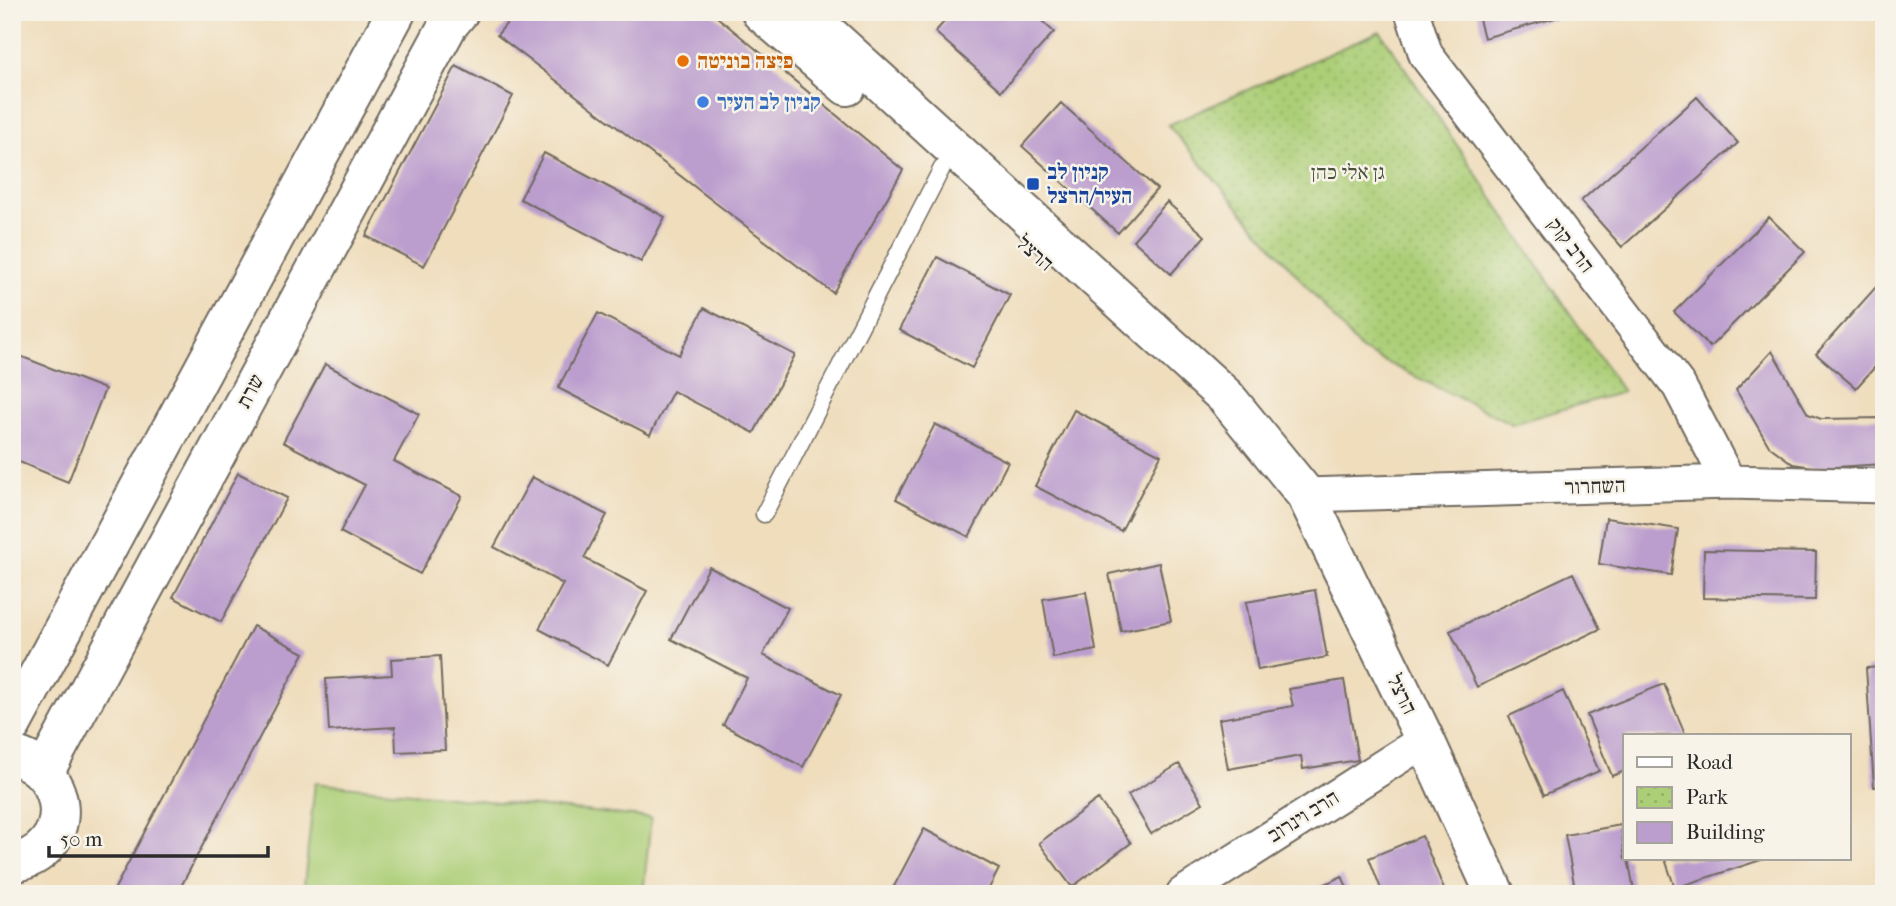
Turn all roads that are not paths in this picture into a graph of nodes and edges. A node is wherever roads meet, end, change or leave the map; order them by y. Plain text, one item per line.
1 (396, 12) edge
2 (458, 12) edge
3 (761, 12) edge
4 (804, 12) edge
5 (1412, 12) edge
6 (942, 168) junction
7 (1729, 482) junction
8 (1884, 486) edge
9 (1306, 495) junction
10 (764, 514) dead end
11 (12, 724) edge
12 (1425, 740) junction
13 (29, 763) edge
14 (20, 873) edge
15 (1183, 894) edge
16 (1495, 894) edge

1 - 11 street
2 - 13 street, שרת
3 - 6 street, הרצל
4 - 9 street, הרצל
5 - 7 street, הרב קוק
6 - 9 street, הרצל
6 - 10 lane
7 - 8 street, השחרור
7 - 9 street, השחרור
9 - 12 street, הרצל
12 - 15 street, הרב וינרוב
12 - 16 street, הרצל
13 - 14 street

